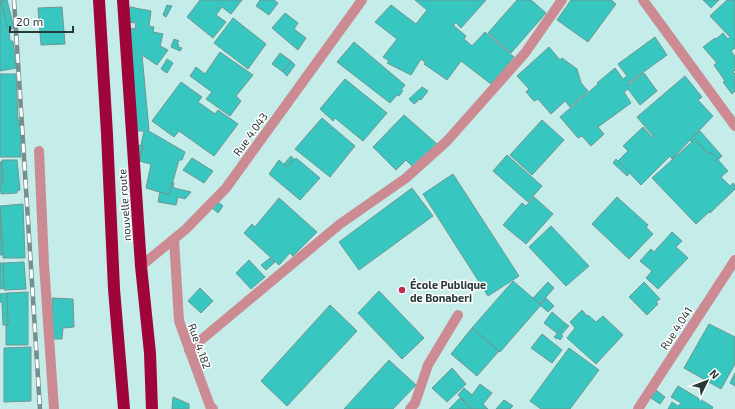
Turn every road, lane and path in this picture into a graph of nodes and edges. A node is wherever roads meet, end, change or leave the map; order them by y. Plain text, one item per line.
1 (98, 0) edge
2 (123, 0) edge
3 (362, 0) edge
4 (562, 0) edge
5 (643, 0) edge
6 (735, 126) edge
7 (39, 151) dead end
8 (174, 240) junction
9 (735, 260) edge
10 (141, 266) junction
11 (458, 315) dead end
12 (189, 350) junction
13 (54, 409) edge
14 (124, 409) edge
15 (152, 409) edge
16 (213, 409) edge
17 (410, 409) edge
18 (638, 409) edge

1 - 14 highway, nouvelle route
2 - 10 highway, nouvelle route
3 - 8 street, Rue 4.043
4 - 12 street
5 - 6 street
7 - 13 street
8 - 10 street, Rue 4.043
8 - 12 street, Rue 4.182
9 - 18 street, Rue 4.041
10 - 15 highway, nouvelle route
11 - 17 street
12 - 16 street, Rue 4.182

